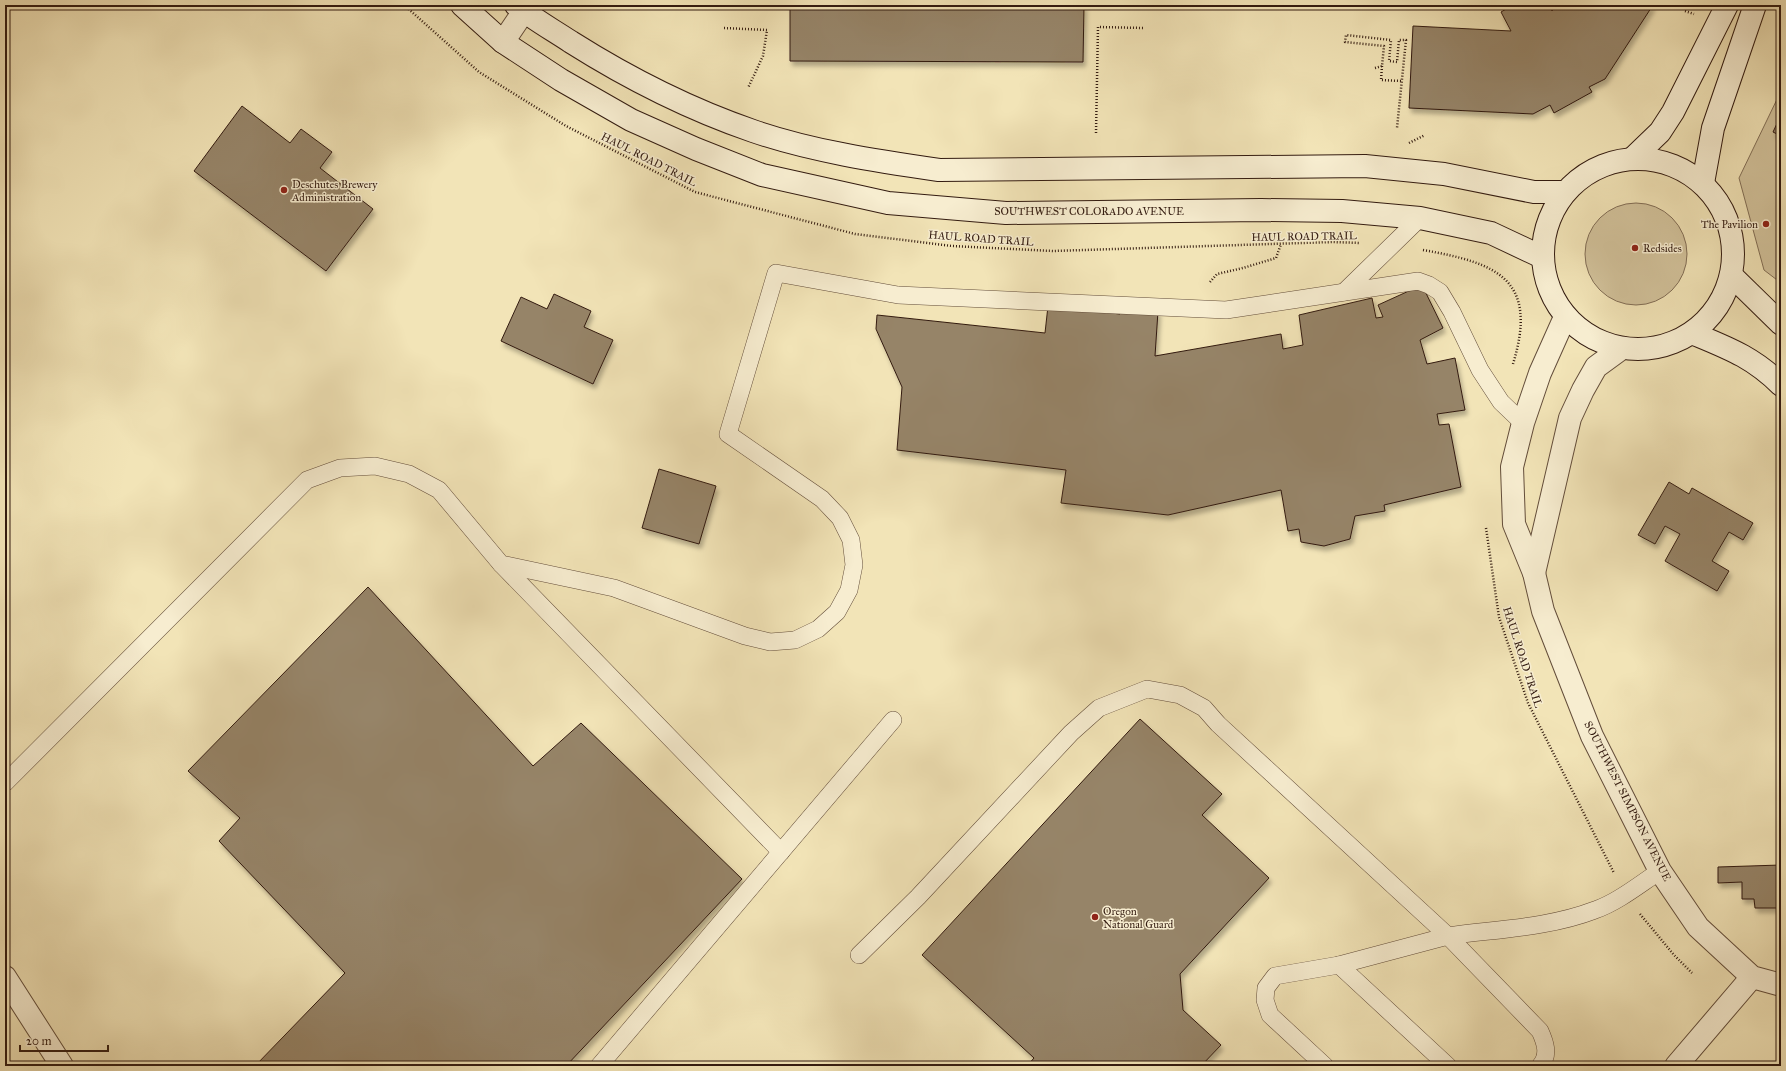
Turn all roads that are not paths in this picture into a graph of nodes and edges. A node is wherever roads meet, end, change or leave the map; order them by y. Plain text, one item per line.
1 (462, 5) edge
2 (1727, 5) edge
3 (1755, 5) edge
4 (522, 7) edge
5 (503, 42) junction
6 (1633, 158) junction
7 (1703, 183) junction
8 (1565, 192) junction
9 (1420, 218) junction
10 (1542, 257) junction
11 (1731, 275) junction
12 (1344, 292) junction
13 (1565, 317) junction
14 (1781, 324) edge
15 (1692, 333) junction
16 (1622, 348) junction
17 (1781, 384) edge
18 (1523, 423) junction
19 (501, 564) junction
20 (1534, 573) junction
21 (893, 720) dead end
22 (5, 783) edge
23 (781, 852) junction
24 (1660, 871) junction
25 (1448, 936) junction
26 (859, 955) dead end
27 (1339, 965) junction
28 (1752, 976) junction
29 (5, 977) edge
30 (1781, 985) edge
31 (62, 1066) edge
32 (599, 1066) edge
33 (1325, 1066) edge
34 (1448, 1066) edge
35 (1540, 1066) edge
36 (1676, 1066) edge

1 - 5 main road, SOUTHWEST COLORADO AVENUE
2 - 6 main road
3 - 7 main road
4 - 5 main road
4 - 8 main road
5 - 9 main road, SOUTHWEST COLORADO AVENUE
6 - 7 main road
6 - 8 main road
7 - 11 main road
8 - 10 main road
9 - 10 main road, SOUTHWEST COLORADO AVENUE
9 - 12 lane
10 - 13 main road
11 - 14 main road
11 - 15 main road
12 - 18 lane
12 - 19 lane
13 - 16 main road
13 - 18 main road, SOUTHWEST SIMPSON AVENUE
15 - 16 main road
15 - 17 main road
16 - 20 main road, SOUTHWEST SIMPSON AVENUE
18 - 20 main road, SOUTHWEST SIMPSON AVENUE
19 - 22 lane
19 - 23 lane
20 - 24 main road, SOUTHWEST SIMPSON AVENUE
21 - 23 lane
23 - 32 lane
24 - 25 lane
24 - 28 main road, SOUTHWEST SIMPSON AVENUE
25 - 26 lane
25 - 27 lane
25 - 35 lane
27 - 33 lane
27 - 34 lane
28 - 30 main road, SOUTHWEST SIMPSON AVENUE
28 - 36 main road
29 - 31 main road

